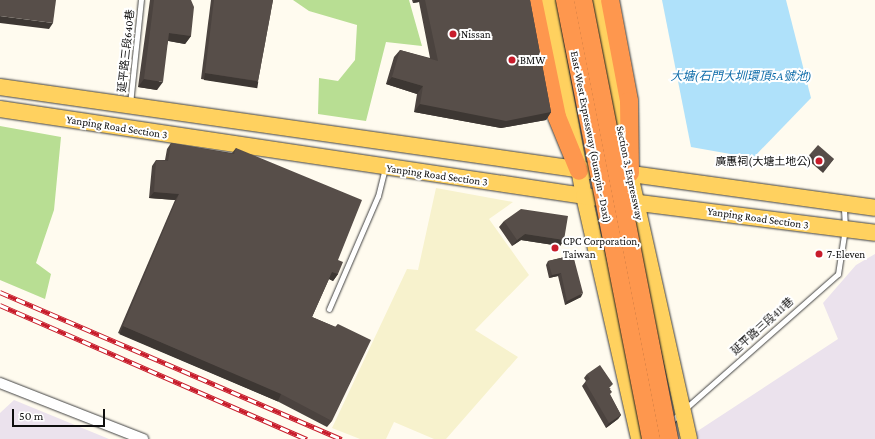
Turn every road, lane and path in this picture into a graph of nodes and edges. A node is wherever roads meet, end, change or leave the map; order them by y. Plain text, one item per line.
1 (141, 0) edge
2 (533, 0) edge
3 (548, 0) edge
4 (565, 0) edge
5 (583, 0) edge
6 (596, 0) edge
7 (610, 0) edge
8 (0, 87) edge
9 (130, 104) junction
10 (0, 109) edge
11 (197, 114) junction
12 (193, 139) junction
13 (390, 144) junction
14 (385, 167) junction
15 (579, 171) junction
16 (630, 173) junction
17 (584, 196) junction
18 (636, 201) junction
19 (844, 204) junction
20 (875, 208) edge
21 (845, 228) junction
22 (875, 233) edge
23 (329, 309) dead end
24 (664, 326) junction
25 (614, 330) junction
26 (0, 383) edge
27 (683, 413) junction
28 (143, 439) edge
29 (639, 439) edge
30 (646, 439) edge
31 (651, 439) edge
32 (668, 439) edge
33 (689, 439) edge

1 - 9 lane, 延平路三段640巷
2 - 15 highway
3 - 15 main road
4 - 31 highway, East-West Expressway (Guanyin - Daxi), bridge
5 - 32 highway, East-West Expressway (Guanyin - Daxi), bridge
6 - 16 main road, Section 3, Expressway
7 - 16 highway
8 - 9 main road
9 - 11 main road
10 - 12 main road, Yanping Road Section 3
11 - 12 main road
11 - 13 main road
12 - 14 main road, Yanping Road Section 3
13 - 14 main road
13 - 15 main road
14 - 17 main road, Yanping Road Section 3
14 - 23 lane
15 - 16 main road
15 - 17 main road
16 - 18 main road, Section 3, Expressway
16 - 19 main road
17 - 18 main road, Yanping Road Section 3
17 - 25 main road
18 - 21 main road, Yanping Road Section 3
18 - 24 main road, Section 3, Expressway
19 - 20 main road
19 - 21 lane, 延平路三段411巷
21 - 22 main road, Yanping Road Section 3
21 - 27 lane, 延平路三段411巷
24 - 25 street
24 - 27 main road, Section 3, Expressway
25 - 29 main road
26 - 28 street
27 - 30 lane, 延平路三段411巷
27 - 33 main road, Section 3, Expressway

